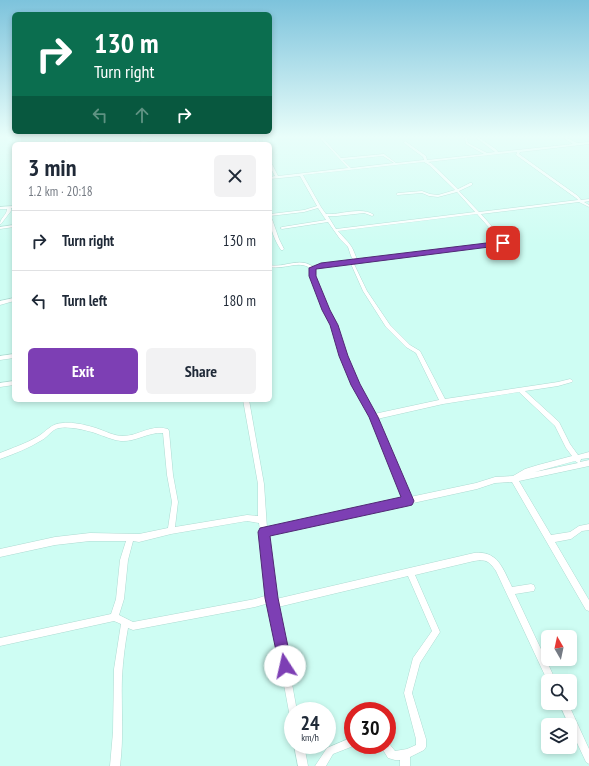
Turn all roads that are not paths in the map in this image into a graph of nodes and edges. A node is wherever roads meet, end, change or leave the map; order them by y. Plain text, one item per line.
1 (275, 173) edge
2 (319, 173) edge
3 (439, 173) edge
4 (543, 173) edge
5 (300, 175) junction
6 (277, 177) junction
7 (272, 178) edge
8 (471, 184) dead end
9 (457, 191) junction
10 (398, 194) dead end
11 (589, 200) edge
12 (580, 201) junction
13 (589, 206) edge
14 (12, 207) edge
15 (320, 207) junction
16 (0, 208) edge
17 (9, 208) junction
18 (325, 214) junction
19 (372, 214) dead end
20 (477, 214) junction
21 (272, 215) edge
22 (329, 221) junction
23 (0, 223) edge
24 (272, 224) edge
25 (12, 226) edge
26 (0, 228) edge
27 (282, 228) dead end
28 (336, 230) junction
29 (282, 249) dead end
30 (355, 262) junction
31 (272, 266) edge
32 (312, 268) junction
33 (12, 300) edge
34 (0, 304) edge
35 (12, 356) edge
36 (0, 358) edge
37 (570, 381) dead end
38 (12, 383) edge
39 (0, 385) edge
40 (520, 390) junction
41 (246, 402) edge
42 (443, 402) junction
43 (373, 417) junction
44 (589, 455) edge
45 (0, 456) edge
46 (575, 458) junction
47 (586, 463) edge
48 (514, 479) junction
49 (408, 501) junction
50 (262, 520) junction
51 (589, 527) edge
52 (171, 531) junction
53 (264, 532) junction
54 (130, 538) junction
55 (549, 539) junction
56 (0, 553) edge
57 (410, 573) junction
58 (531, 588) dead end
59 (510, 591) junction
60 (272, 601) junction
61 (589, 607) edge
62 (114, 617) junction
63 (125, 623) junction
64 (0, 642) edge
65 (549, 674) edge
66 (291, 702) edge
67 (566, 710) edge
68 (344, 746) edge
69 (301, 754) edge
70 (391, 754) edge
71 (405, 754) junction
72 (589, 758) edge
73 (115, 766) edge
74 (303, 766) edge
75 (320, 766) edge
76 (405, 766) edge

1 - 6 street
2 - 5 street
3 - 9 street
4 - 12 street
5 - 6 street
5 - 15 street
6 - 7 street
8 - 9 street
9 - 10 street
9 - 20 street
11 - 12 street
12 - 13 street
12 - 20 street
14 - 17 street
15 - 18 street
15 - 21 street
16 - 17 street
17 - 23 street
18 - 19 street
18 - 22 street
20 - 28 street
20 - 30 street
22 - 27 street
22 - 28 street
24 - 29 street
25 - 26 street
28 - 30 street
30 - 32 street
30 - 42 street
31 - 32 street
32 - 43 street
33 - 34 street
35 - 36 street
37 - 40 street
38 - 39 street
40 - 42 street
40 - 46 street
41 - 50 street
42 - 43 street
43 - 49 street
44 - 46 street
45 - 52 street
46 - 47 street
46 - 48 street
47 - 48 street
48 - 49 street
48 - 55 street
49 - 53 street
50 - 52 street
50 - 53 street
51 - 55 street
52 - 54 street
53 - 60 street
54 - 56 street
54 - 62 street
55 - 61 street
57 - 59 street
57 - 60 street
57 - 71 street
58 - 59 street
59 - 65 street
60 - 63 street
60 - 66 street
62 - 63 street
62 - 64 street
63 - 73 street
67 - 72 street
68 - 75 street
69 - 74 street
70 - 71 street
71 - 76 street

